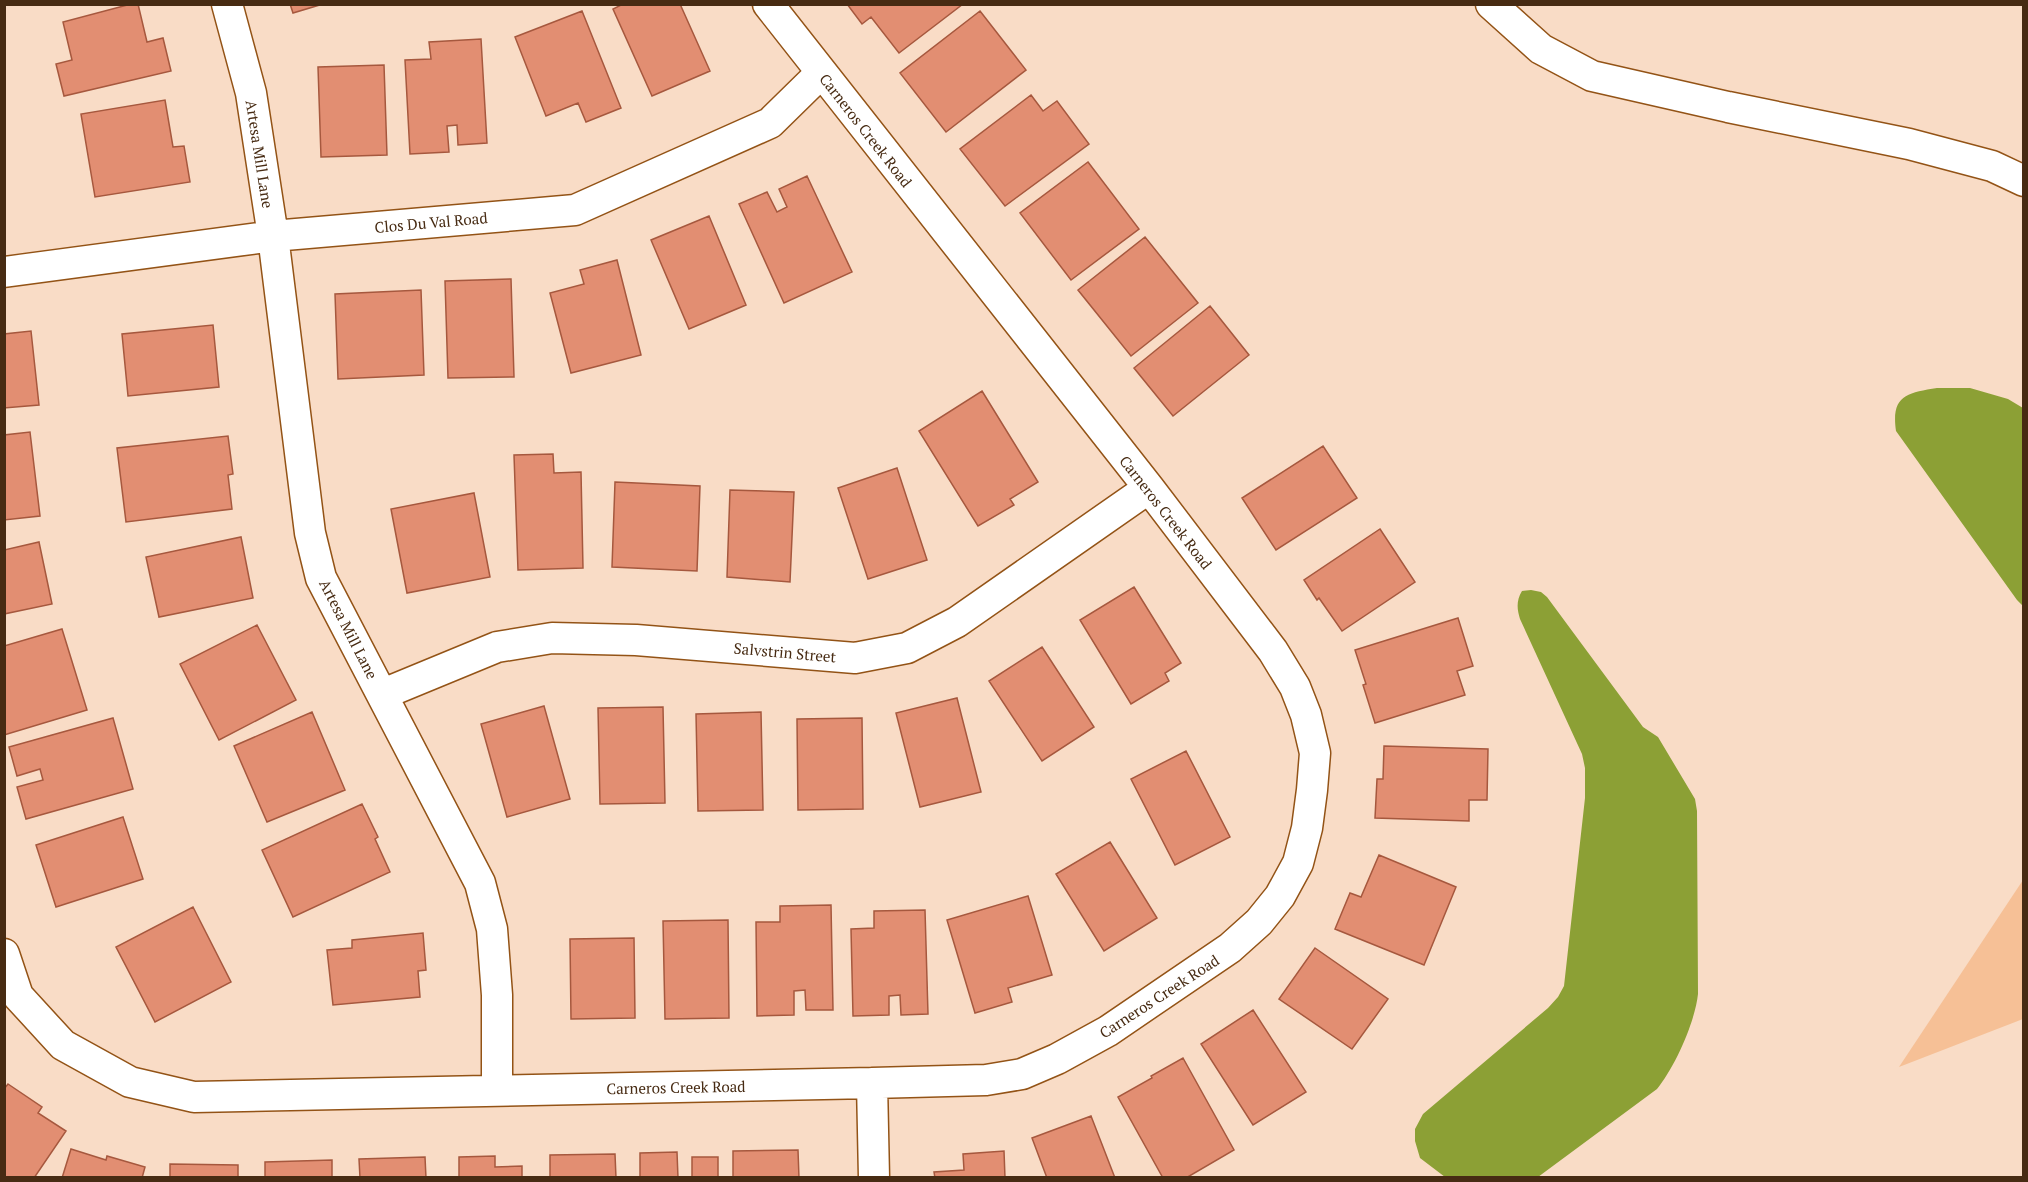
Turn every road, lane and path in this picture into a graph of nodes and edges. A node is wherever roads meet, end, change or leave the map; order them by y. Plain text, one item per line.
1 (227, 4) edge
2 (768, 4) edge
3 (1502, 8) edge
4 (821, 73) junction
5 (2024, 181) edge
6 (273, 236) junction
7 (4, 272) edge
8 (1149, 488) junction
9 (383, 694) junction
10 (4, 954) edge
11 (872, 1083) junction
12 (497, 1090) junction
13 (874, 1178) edge

1 - 6 street, Artesa Mill Lane
2 - 4 street, Carneros Creek Road
3 - 5 street
4 - 6 street, Clos Du Val Road
4 - 8 street, Carneros Creek Road
6 - 7 street, Clos Du Val Road
6 - 9 street, Artesa Mill Lane
8 - 9 street, Salvstrin Street
8 - 11 street, Carneros Creek Road
9 - 12 street, Artesa Mill Lane
10 - 12 street, Carneros Creek Road
11 - 12 street, Carneros Creek Road
11 - 13 street

